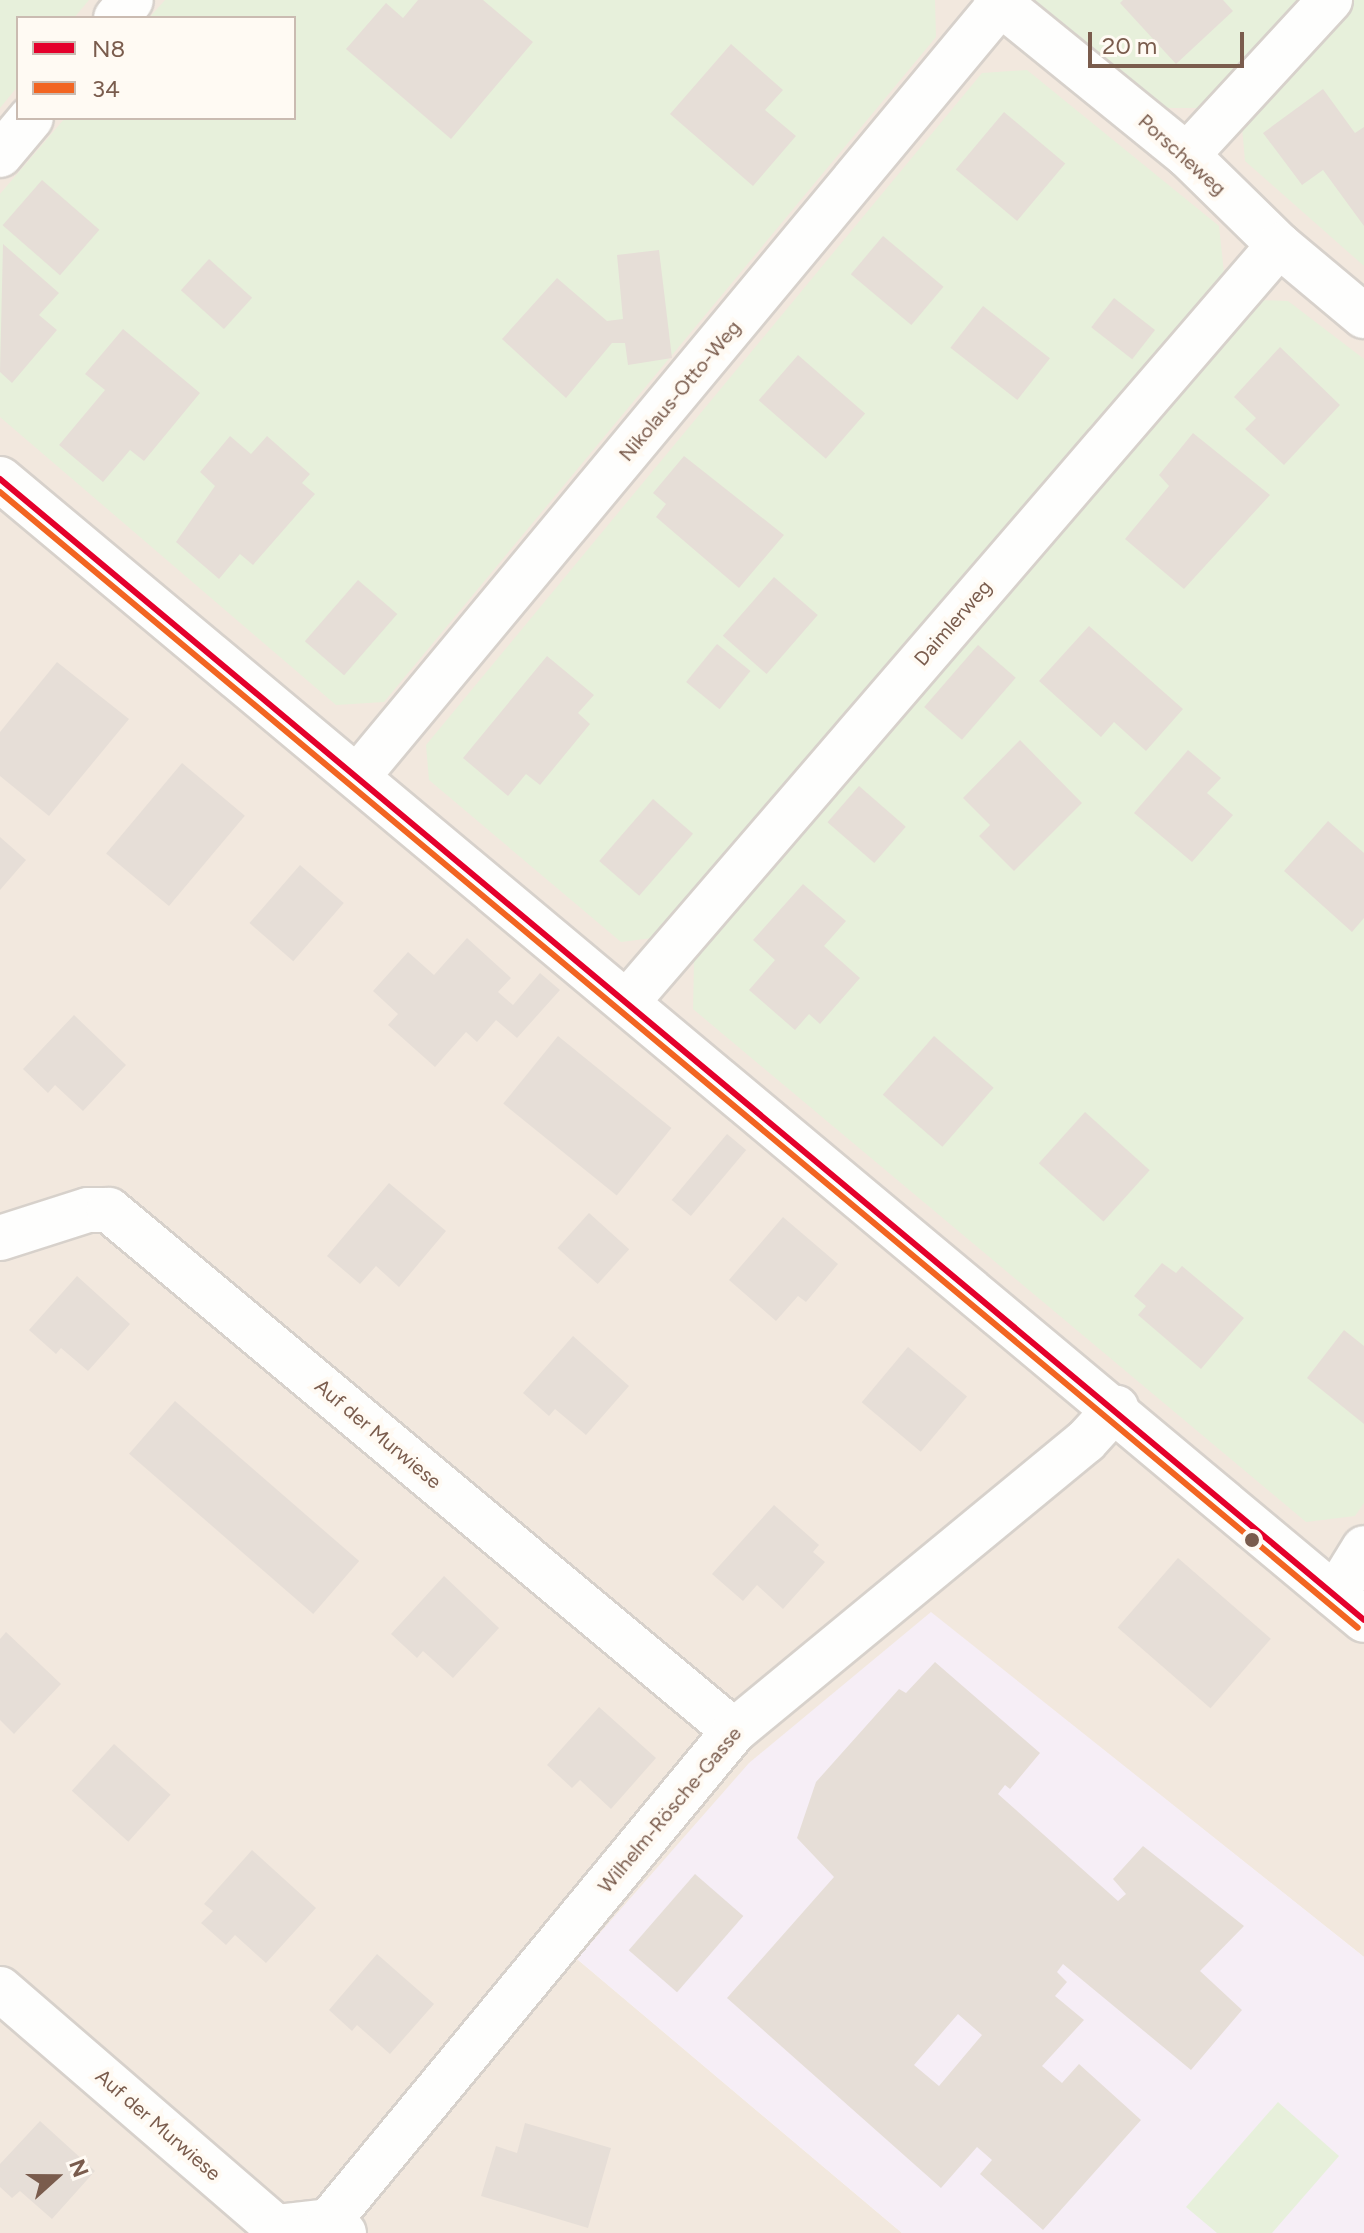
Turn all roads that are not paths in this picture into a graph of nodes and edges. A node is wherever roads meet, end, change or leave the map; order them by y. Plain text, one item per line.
1 (131, 0) edge
2 (1330, 0) edge
3 (998, 2) edge
4 (118, 16) edge
5 (29, 120) edge
6 (0, 155) edge
7 (1187, 155) junction
8 (1279, 245) junction
9 (1364, 316) edge
10 (0, 479) edge
11 (358, 776) junction
12 (627, 1002) junction
13 (0, 1238) edge
14 (1116, 1408) junction
15 (1364, 1548) edge
16 (1350, 1608) edge
17 (734, 1731) junction
18 (0, 1989) edge
19 (336, 2227) edge

1 - 4 street
2 - 7 street
3 - 7 street, Porscheweg
3 - 11 street, Nikolaus-Otto-Weg
5 - 6 street
7 - 8 street, Porscheweg
8 - 9 street, Porscheweg
8 - 12 street, Daimlerweg
10 - 11 street
11 - 12 street
12 - 14 street
13 - 17 street, Auf der Murwiese
14 - 16 street
14 - 17 street, Wilhelm-Rösche-Gasse
15 - 16 street
17 - 19 street, Wilhelm-Rösche-Gasse
18 - 19 street, Auf der Murwiese

